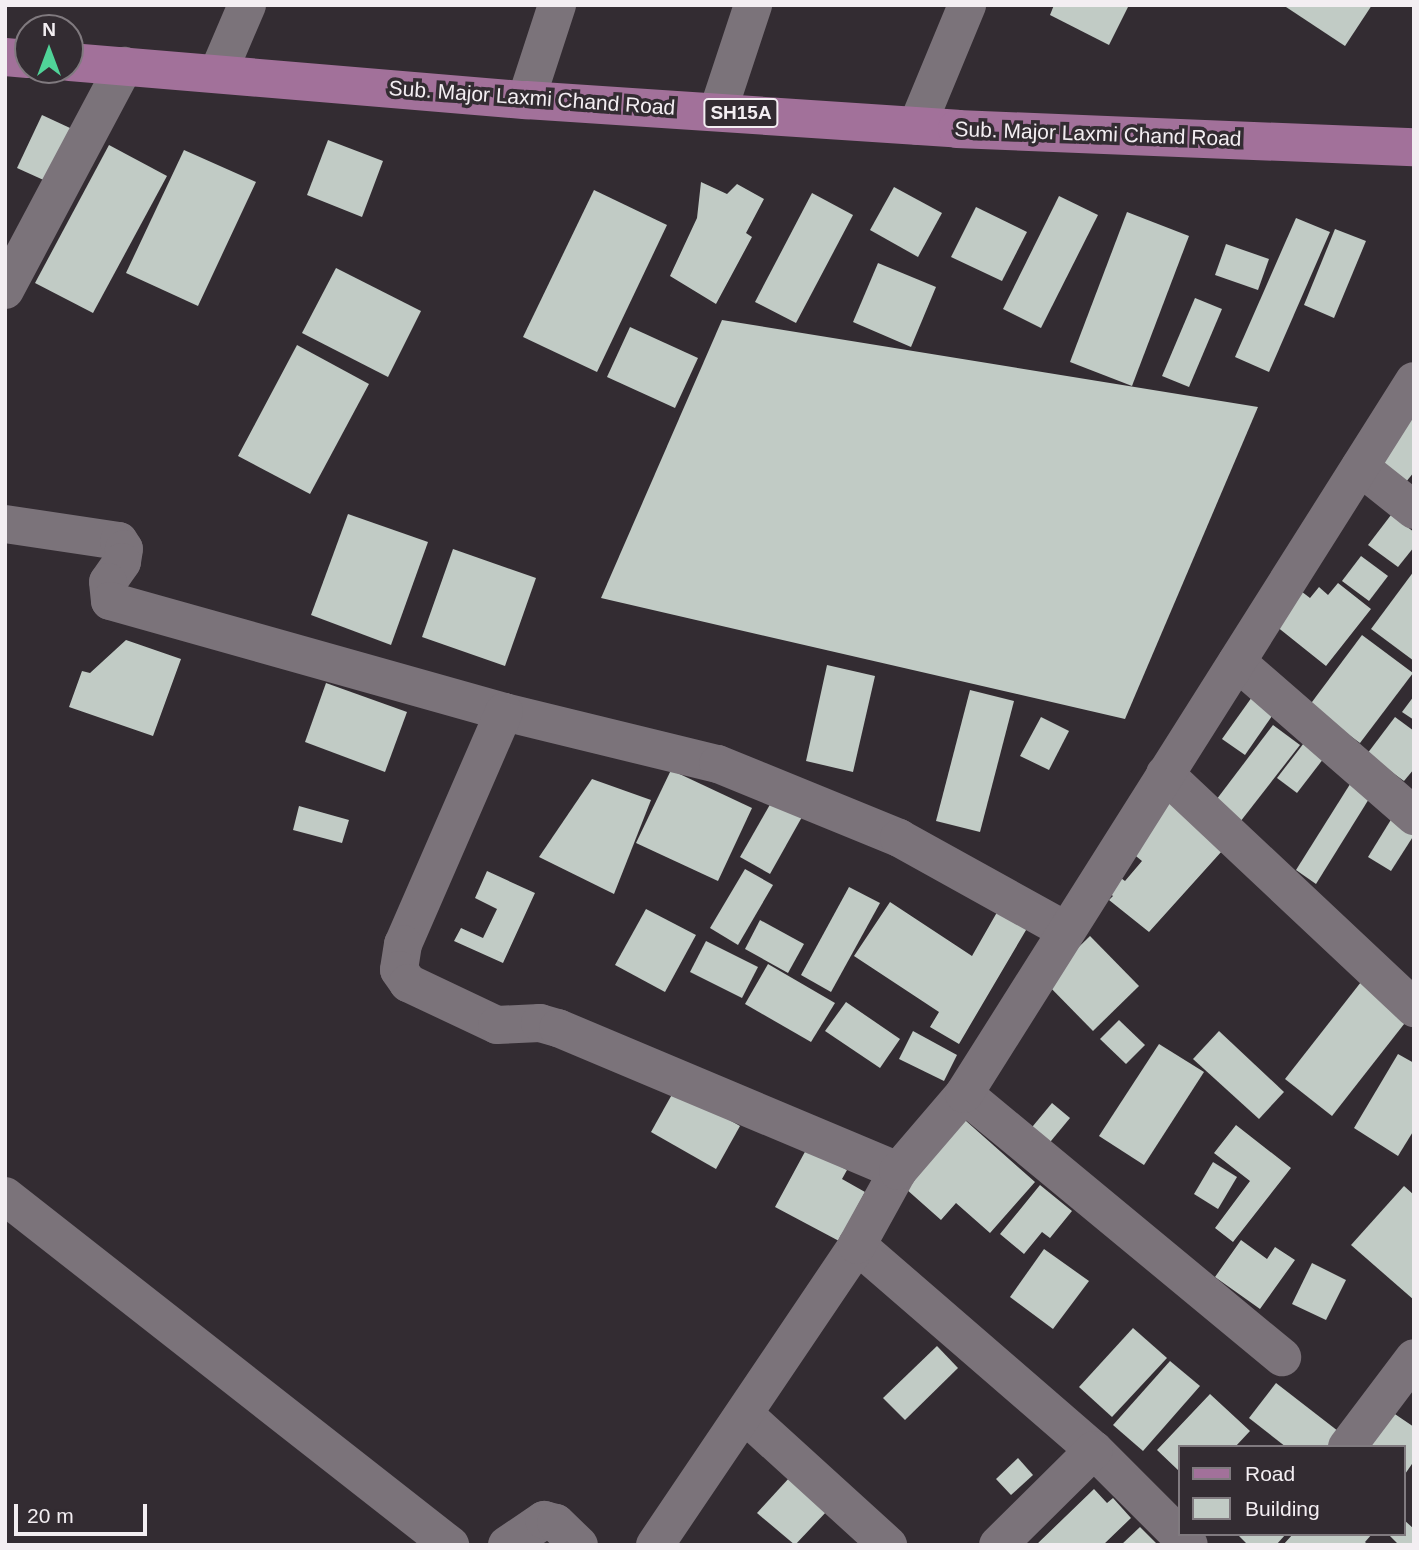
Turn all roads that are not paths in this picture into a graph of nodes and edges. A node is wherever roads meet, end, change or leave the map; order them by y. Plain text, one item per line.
1 (247, 5) edge
2 (557, 5) edge
3 (753, 5) edge
4 (967, 5) edge
5 (84, 63) edge
6 (124, 66) junction
7 (218, 74) junction
8 (526, 100) junction
9 (718, 111) junction
10 (917, 126) junction
11 (1414, 147) edge
12 (5, 290) edge
13 (1414, 381) edge
14 (1360, 467) junction
15 (1414, 509) edge
16 (5, 524) edge
17 (1237, 662) junction
18 (504, 712) junction
19 (1165, 774) junction
20 (1414, 816) edge
21 (1065, 930) junction
22 (1414, 1008) edge
23 (964, 1094) junction
24 (898, 1171) junction
25 (5, 1196) edge
26 (857, 1245) junction
27 (1282, 1357) dead end
28 (1414, 1358) edge
29 (744, 1414) junction
30 (1349, 1445) edge
31 (1094, 1450) junction
32 (1178, 1534) edge
33 (450, 1545) edge
34 (507, 1545) edge
35 (579, 1545) edge
36 (655, 1545) edge
37 (888, 1545) edge
38 (998, 1545) edge

1 - 7 street
2 - 8 street
3 - 9 street
4 - 10 street
5 - 6 main road, Sub. Major Laxmi Chand Road / SH15A
6 - 7 main road, Sub. Major Laxmi Chand Road / SH15A
6 - 12 street
7 - 8 main road, Sub. Major Laxmi Chand Road / SH15A
8 - 9 main road, Sub. Major Laxmi Chand Road / SH15A
9 - 10 main road, Sub. Major Laxmi Chand Road / SH15A
10 - 11 main road, Sub. Major Laxmi Chand Road / SH15A
13 - 14 street
14 - 15 street
14 - 17 street
16 - 18 street
17 - 19 street
17 - 20 street
18 - 21 street
18 - 24 street
19 - 21 street
19 - 22 street
21 - 23 street
23 - 24 street
23 - 27 street
24 - 26 street
25 - 33 street
26 - 29 street
26 - 31 street
28 - 30 street
29 - 36 street
29 - 37 street
31 - 32 street
31 - 38 street
34 - 35 street

